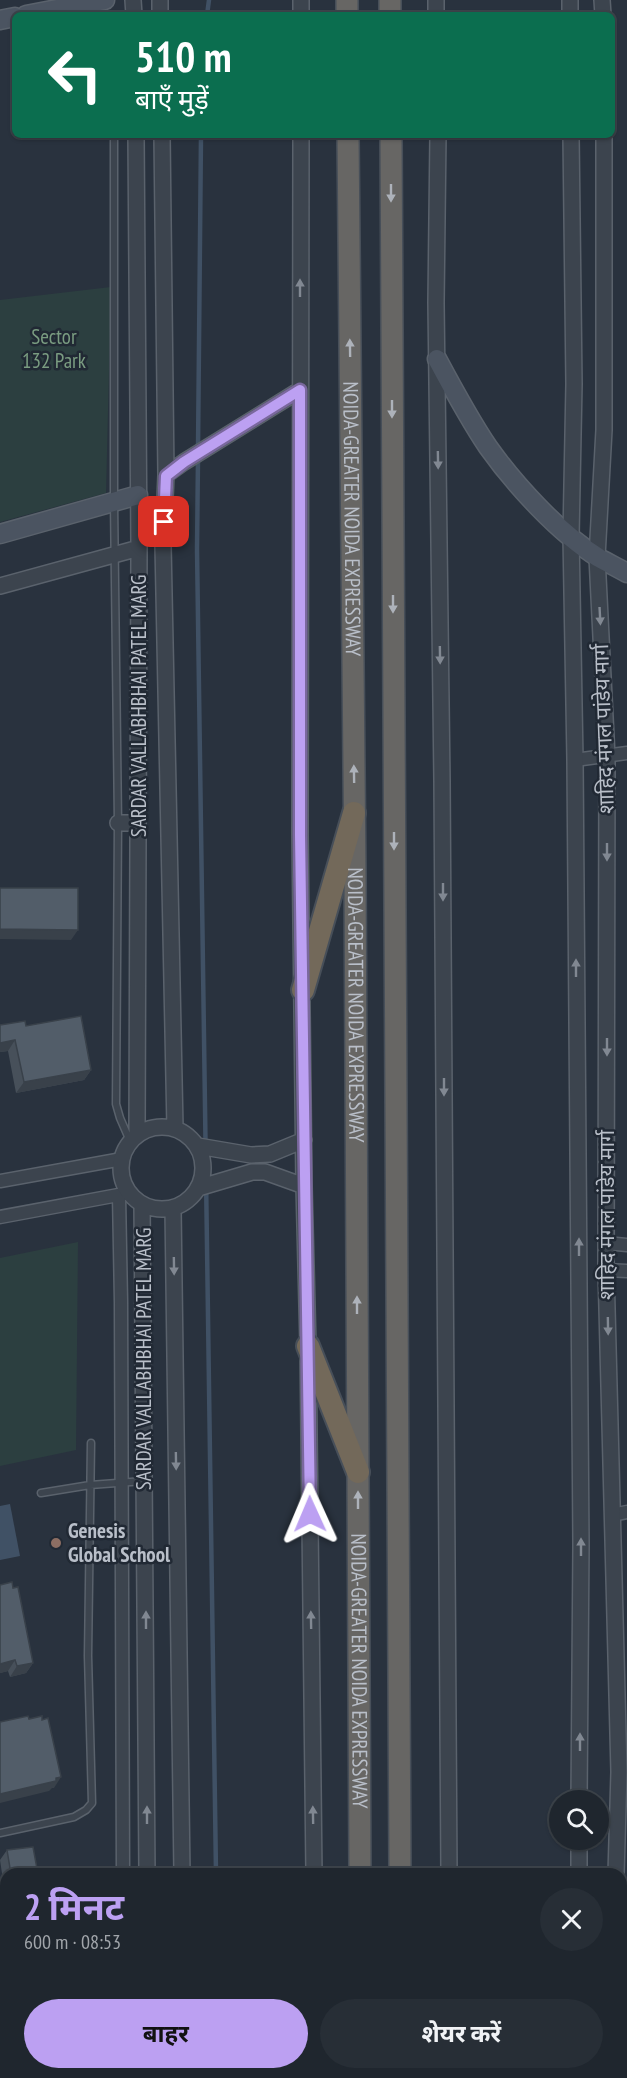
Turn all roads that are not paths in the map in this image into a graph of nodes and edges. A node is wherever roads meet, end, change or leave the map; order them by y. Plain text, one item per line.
1 (105, 0) edge
2 (42, 12) edge
3 (114, 138) edge
4 (136, 138) edge
5 (162, 138) edge
6 (301, 138) edge
7 (348, 138) edge
8 (391, 138) edge
9 (438, 138) edge
10 (571, 138) edge
11 (604, 138) edge
12 (437, 359) junction
13 (300, 390) junction
14 (166, 476) junction
15 (138, 495) junction
16 (114, 502) junction
17 (0, 534) edge
18 (571, 536) junction
19 (139, 548) junction
20 (115, 555) junction
21 (597, 557) junction
22 (627, 573) edge
23 (0, 586) edge
24 (627, 753) edge
25 (607, 757) junction
26 (575, 760) junction
27 (354, 813) junction
28 (118, 823) junction
29 (138, 823) junction
30 (303, 990) junction
31 (175, 1128) junction
32 (134, 1137) junction
33 (304, 1140) junction
34 (198, 1146) junction
35 (122, 1159) junction
36 (0, 1181) edge
37 (304, 1186) junction
38 (198, 1188) junction
39 (124, 1194) junction
40 (142, 1204) junction
41 (173, 1208) junction
42 (0, 1217) edge
43 (606, 1243) junction
44 (627, 1245) edge
45 (606, 1270) junction
46 (627, 1271) edge
47 (308, 1346) junction
48 (91, 1443) dead end
49 (358, 1472) junction
50 (144, 1481) junction
51 (122, 1483) junction
52 (90, 1485) junction
53 (40, 1493) dead end
54 (620, 1513) edge
55 (623, 1777) edge
56 (579, 1790) edge
57 (622, 1804) edge
58 (0, 1833) edge
59 (579, 1850) edge
60 (123, 1868) edge
61 (147, 1868) edge
62 (182, 1868) edge
63 (314, 1868) edge
64 (360, 1868) edge
65 (399, 1868) edge
66 (449, 1868) edge
67 (579, 1868) edge
68 (617, 1868) edge

1 - 2 main road
3 - 16 lane
4 - 15 street, SARDAR VALLABHBHAI PATEL MARG
5 - 14 street, SARDAR VALLABHBHAI PATEL MARG
13 -> 6 street
27 -> 7 highway, NOIDA-GREATER NOIDA EXPRESSWAY
8 -> 65 highway, NOIDA-GREATER NOIDA EXPRESSWAY
9 - 12 street
10 - 18 street
11 - 21 street, शाहिद मंगल पांडेय मार्ग
12 - 18 main road
12 -> 66 street
13 - 14 street
13 - 30 street
14 - 31 street, SARDAR VALLABHBHAI PATEL MARG
15 - 16 main road
15 - 19 street, SARDAR VALLABHBHAI PATEL MARG
16 - 17 main road
16 - 20 lane
18 - 21 main road
18 - 26 street
19 - 20 street
19 - 29 street, SARDAR VALLABHBHAI PATEL MARG
20 - 23 street
20 - 28 lane
21 - 22 main road
21 -> 25 street, शाहिद मंगल पांडेय मार्ग
24 - 25 street
25 - 26 street
25 -> 43 street, शाहिद मंगल पांडेय मार्ग
56 -> 26 street
27 - 30 highway
49 -> 27 highway, NOIDA-GREATER NOIDA EXPRESSWAY
28 - 29 street
28 - 32 lane
29 - 32 street, SARDAR VALLABHBHAI PATEL MARG
30 - 33 street
31 - 32 street
31 - 34 street
32 - 35 street, SARDAR VALLABHBHAI PATEL MARG
33 - 34 street
33 - 37 street
34 - 38 street
35 - 36 street
35 - 39 street
37 - 38 street
37 - 47 street
38 - 41 street, SARDAR VALLABHBHAI PATEL MARG
39 - 40 street, SARDAR VALLABHBHAI PATEL MARG
39 - 42 street
39 - 51 street
40 - 41 street, SARDAR VALLABHBHAI PATEL MARG
40 - 50 street, SARDAR VALLABHBHAI PATEL MARG
41 -> 62 street, SARDAR VALLABHBHAI PATEL MARG
43 - 44 street
43 - 45 street, शाहिद मंगल पांडेय मार्ग
45 - 46 street
45 -> 54 street, शाहिद मंगल पांडेय मार्ग
47 - 49 highway
63 -> 47 street
48 - 52 lane
64 -> 49 highway, NOIDA-GREATER NOIDA EXPRESSWAY
50 - 51 lane
61 -> 50 street, SARDAR VALLABHBHAI PATEL MARG
51 - 52 lane
51 - 60 street
52 - 53 lane
52 - 58 lane
54 - 55 street, शाहिद मंगल पांडेय मार्ग
55 - 57 street, शाहिद मंगल पांडेय मार्ग
57 - 68 street, शाहिद मंगल पांडेय मार्ग
59 - 67 street

